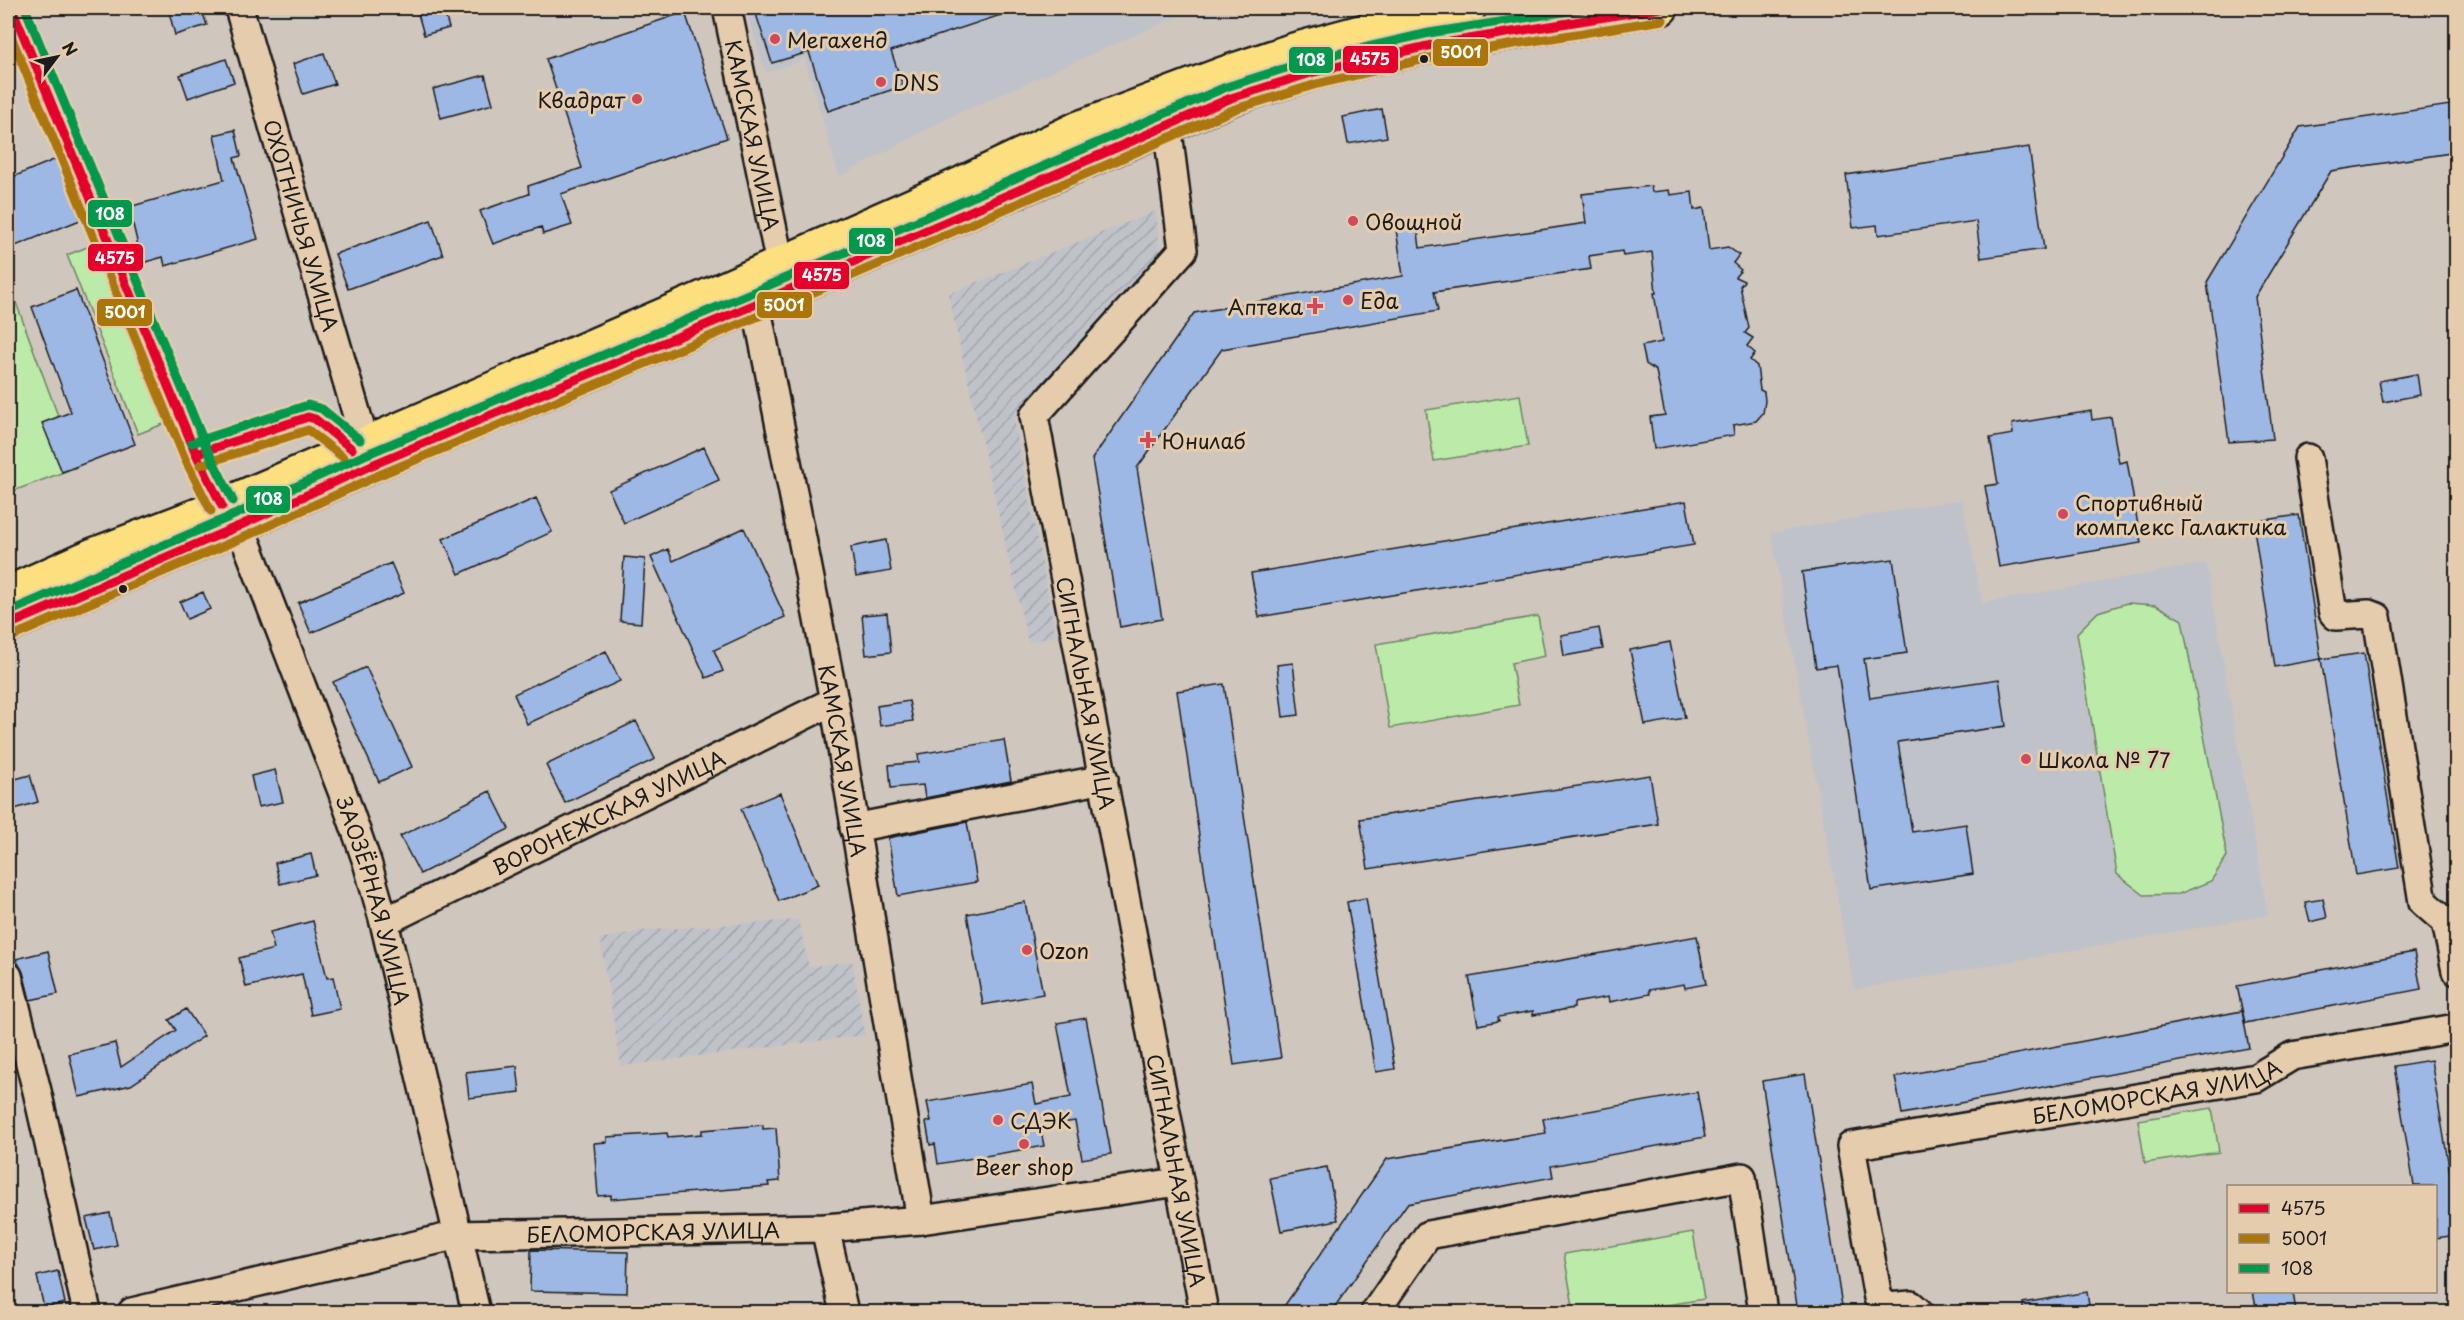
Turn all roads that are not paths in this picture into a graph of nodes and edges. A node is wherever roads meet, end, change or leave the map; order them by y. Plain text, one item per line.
1 (238, 8) edge
2 (727, 8) edge
3 (1470, 8) edge
4 (1660, 8) edge
5 (1167, 124) junction
6 (780, 264) junction
7 (756, 304) junction
8 (365, 443) junction
9 (2308, 459) dead end
10 (230, 516) junction
11 (8, 593) edge
12 (8, 625) edge
13 (834, 701) junction
14 (1104, 779) junction
15 (854, 828) junction
16 (384, 922) junction
17 (2457, 971) edge
18 (8, 976) edge
19 (2457, 1028) edge
20 (1178, 1182) junction
21 (921, 1220) junction
22 (825, 1228) junction
23 (458, 1235) junction
24 (87, 1312) edge
25 (132, 1312) edge
26 (476, 1312) edge
27 (844, 1312) edge
28 (1204, 1312) edge
29 (1375, 1312) edge
30 (1763, 1312) edge
31 (1919, 1312) edge

1 - 8 street, ОХОТНИЧЬЯ УЛИЦА
2 - 6 street, КАМСКАЯ УЛИЦА
3 - 6 main road
4 - 5 main road
5 - 7 main road
5 - 14 street, СИГНАЛЬНАЯ УЛИЦА
6 - 8 main road
7 - 10 main road
7 - 13 street, КАМСКАЯ УЛИЦА
8 - 10 main road
9 - 17 street
10 - 11 main road
10 - 12 main road
10 - 16 street, ЗАОЗЁРНАЯ УЛИЦА
13 - 15 street, КАМСКАЯ УЛИЦА
13 - 16 street, ВОРОНЕЖСКАЯ УЛИЦА
14 - 15 street
14 - 20 street, СИГНАЛЬНАЯ УЛИЦА
15 - 21 street, КАМСКАЯ УЛИЦА
16 - 23 street, ЗАОЗЁРНАЯ УЛИЦА
18 - 24 street
19 - 31 street, БЕЛОМОРСКАЯ УЛИЦА
20 - 21 street, БЕЛОМОРСКАЯ УЛИЦА
20 - 28 street, СИГНАЛЬНАЯ УЛИЦА
21 - 22 street, БЕЛОМОРСКАЯ УЛИЦА
22 - 23 street, БЕЛОМОРСКАЯ УЛИЦА
22 - 27 street
23 - 25 street, БЕЛОМОРСКАЯ УЛИЦА
23 - 26 street, ЗАОЗЁРНАЯ УЛИЦА
29 - 30 street

